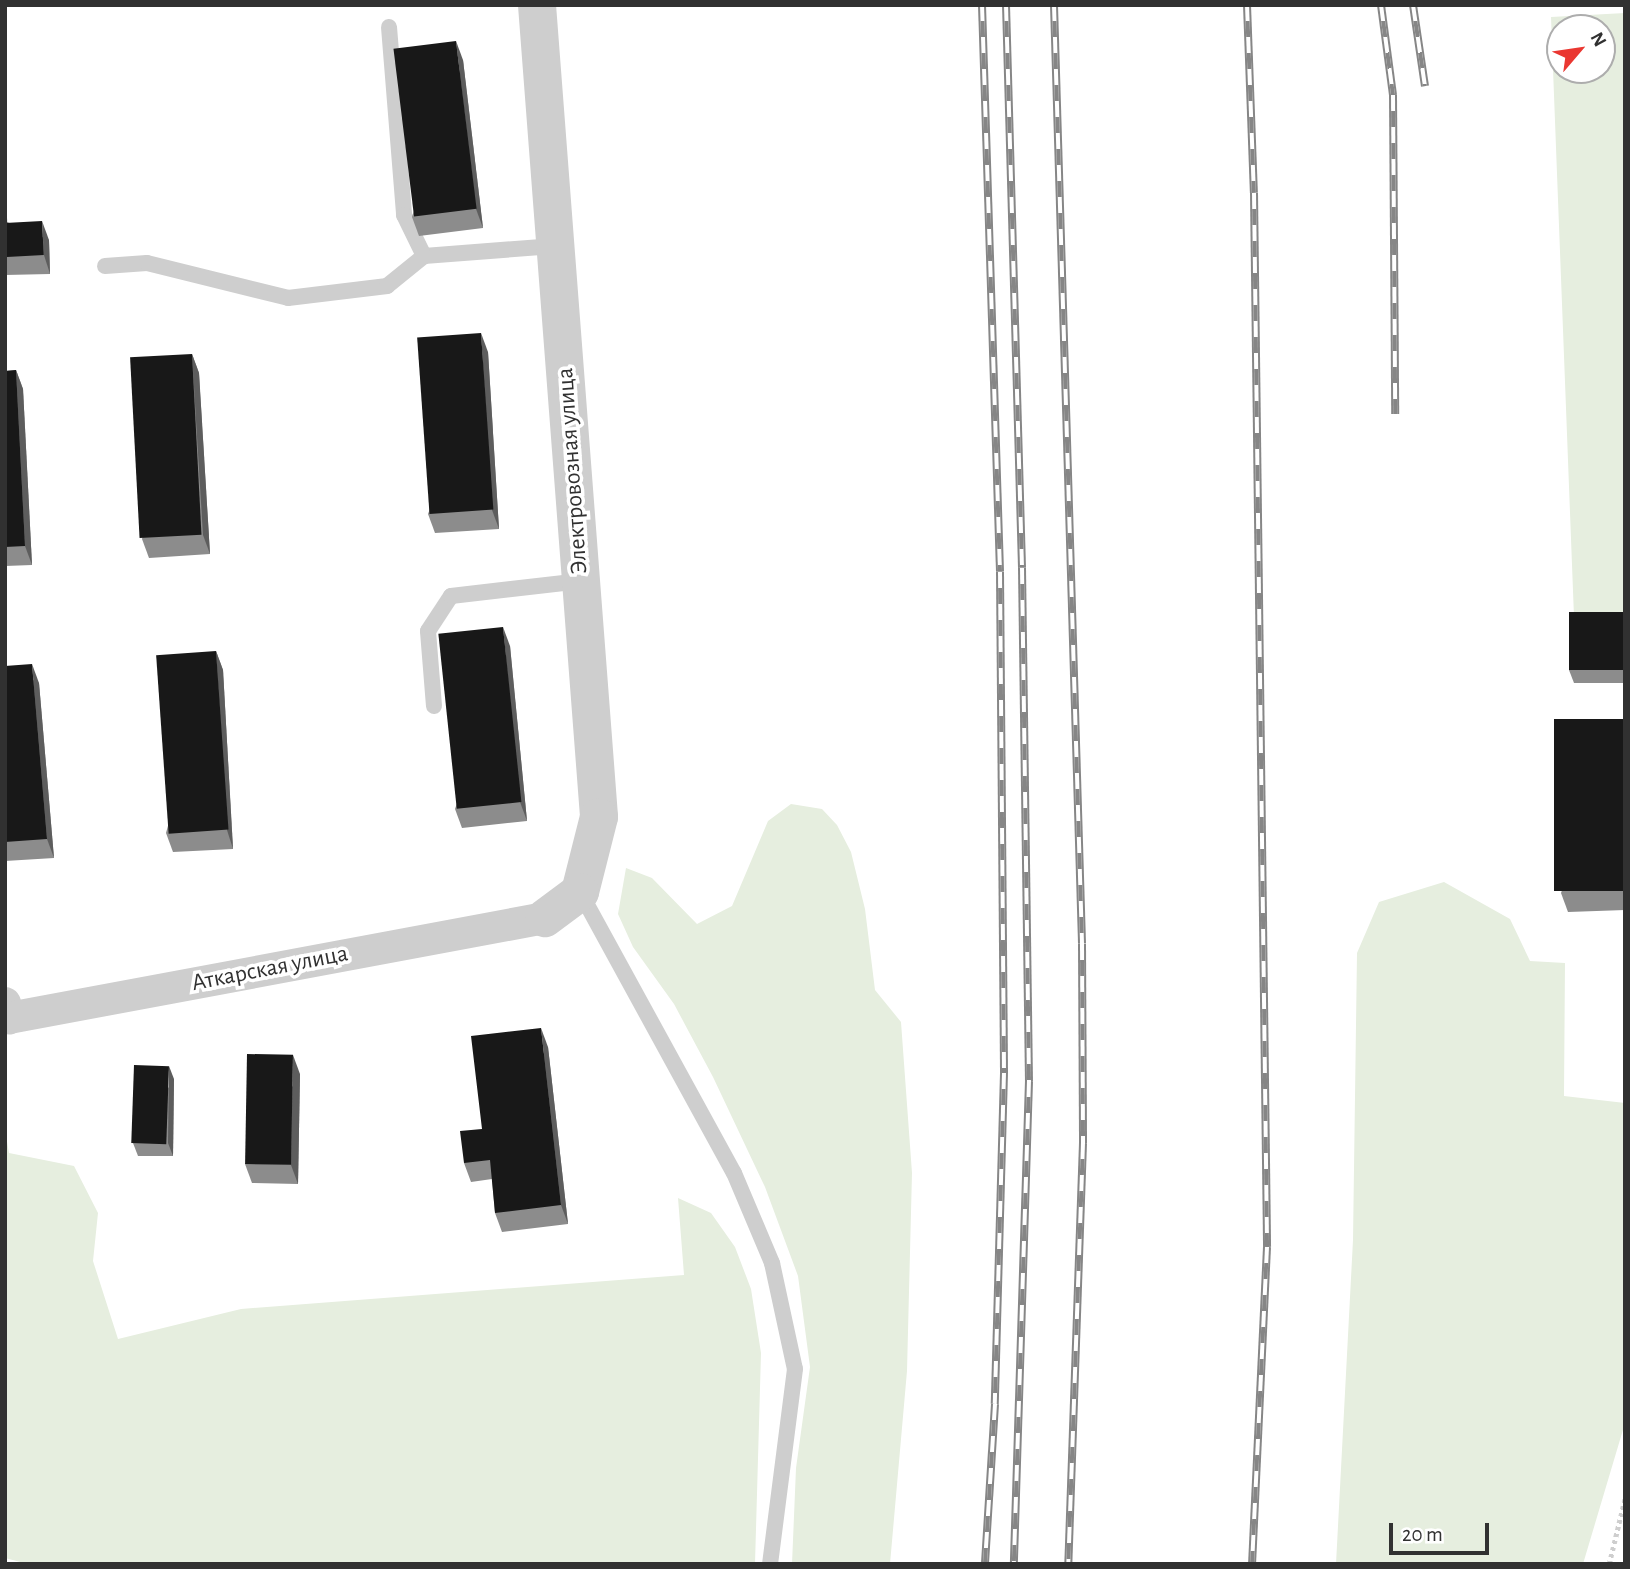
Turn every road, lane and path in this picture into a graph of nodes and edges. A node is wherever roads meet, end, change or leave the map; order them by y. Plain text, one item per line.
1 (537, 5) edge
2 (389, 27) dead end
3 (555, 246) junction
4 (424, 256) junction
5 (106, 266) dead end
6 (581, 581) junction
7 (434, 706) dead end
8 (580, 892) junction
9 (545, 918) joint
10 (5, 1003) edge
11 (1625, 1498) edge
12 (770, 1564) edge
13 (1609, 1564) edge

1 - 3 street, Электровозная улица
2 - 4 lane
3 - 4 lane
3 - 6 street, Электровозная улица
4 - 5 lane
6 - 7 lane
6 - 8 street, Электровозная улица
8 - 9 street
8 - 12 lane
9 - 10 street, Аткарская улица
11 - 13 path

